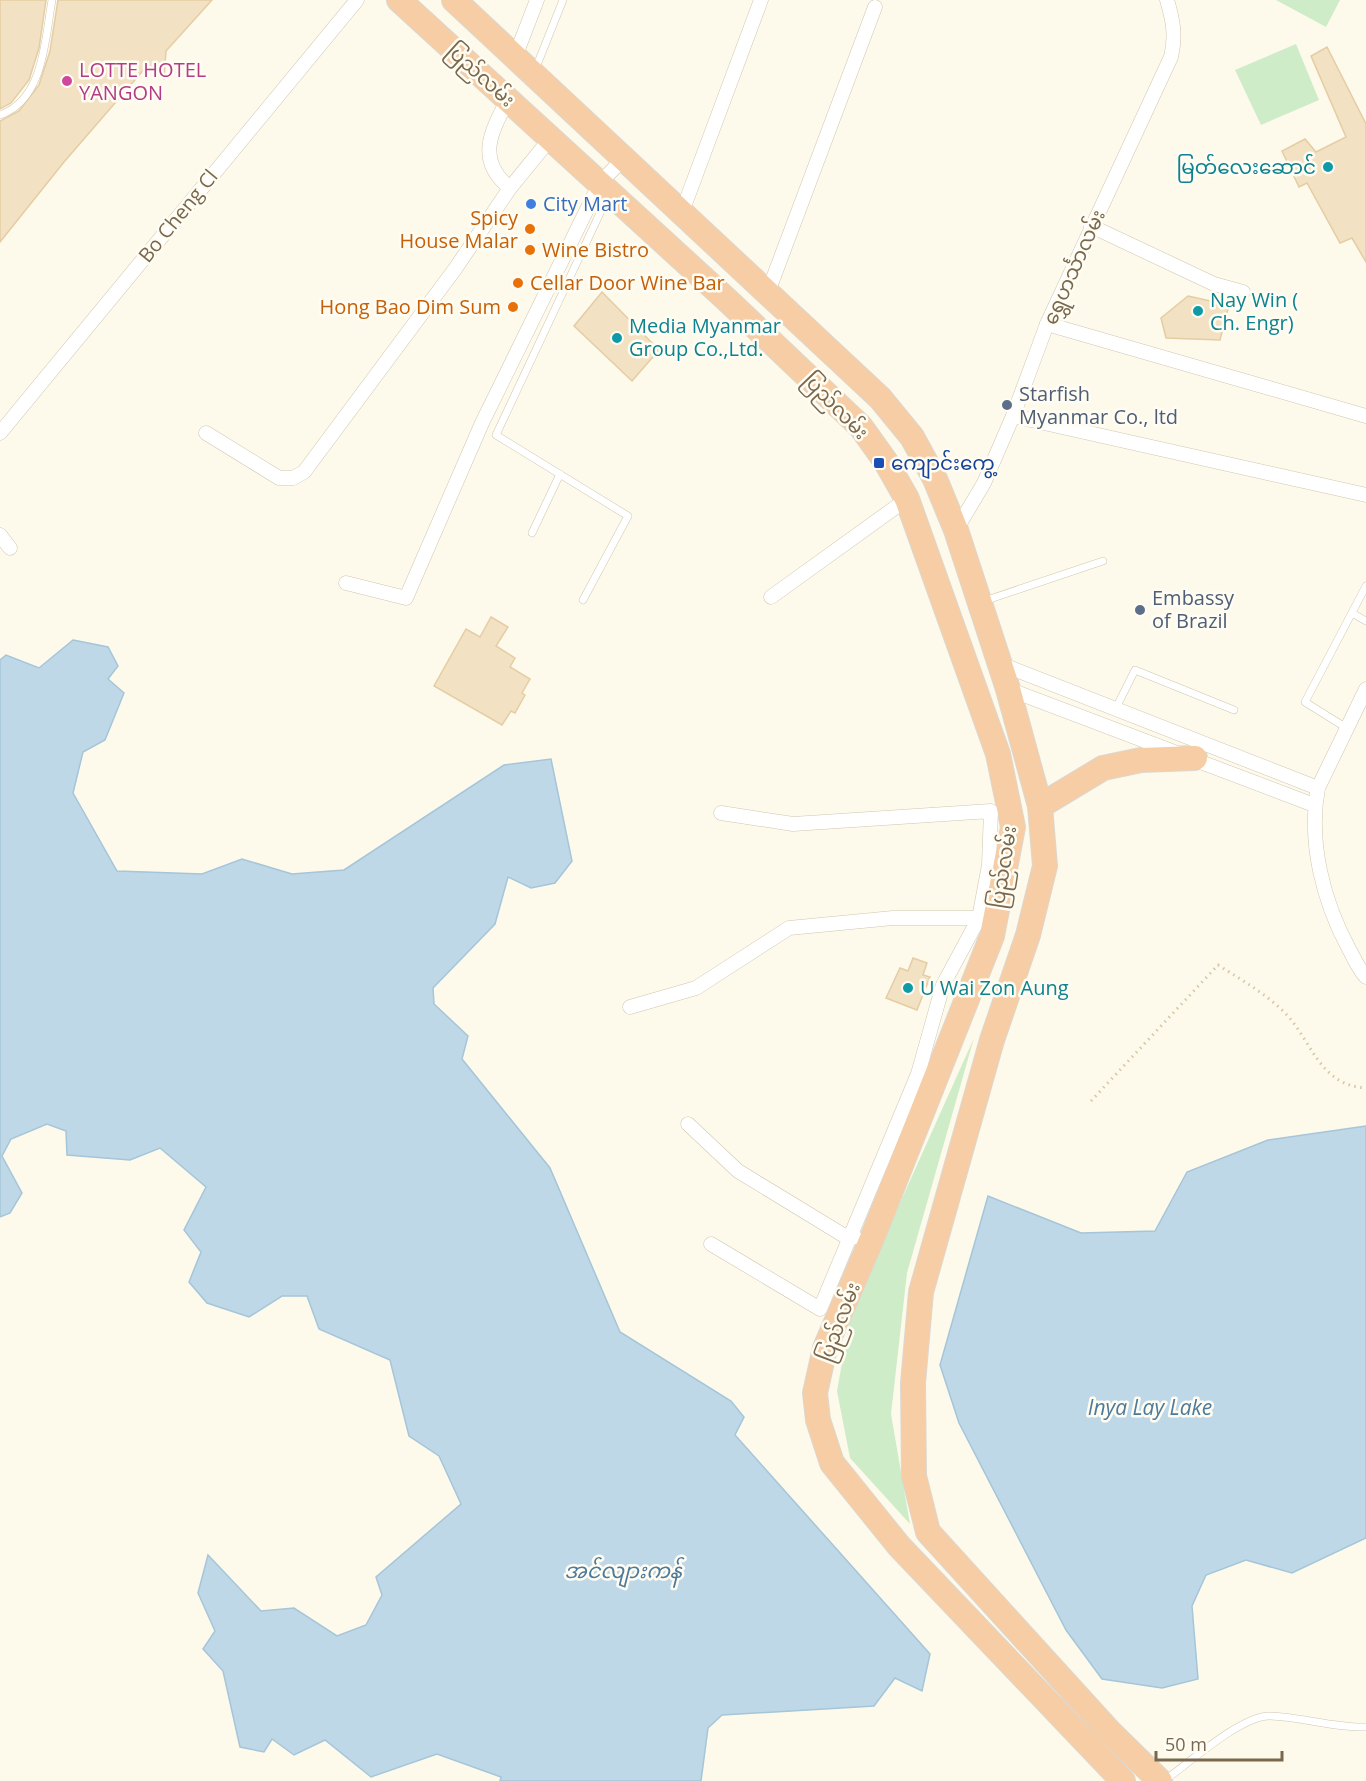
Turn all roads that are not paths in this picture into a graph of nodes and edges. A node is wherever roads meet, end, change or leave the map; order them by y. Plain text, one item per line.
1 (52, 0) edge
2 (357, 0) edge
3 (399, 0) edge
4 (454, 0) edge
5 (537, 0) edge
6 (563, 0) edge
7 (761, 0) edge
8 (1167, 0) edge
9 (875, 8) dead end
10 (515, 57) junction
11 (533, 74) junction
12 (491, 84) junction
13 (508, 100) junction
14 (0, 115) edge
15 (550, 138) junction
16 (625, 157) junction
17 (510, 188) junction
18 (605, 188) junction
19 (682, 212) junction
20 (1091, 226) junction
21 (768, 292) junction
22 (1243, 292) dead end
23 (1047, 324) junction
24 (1013, 416) junction
25 (1366, 416) edge
26 (0, 433) edge
27 (206, 433) dead end
28 (560, 474) junction
29 (1366, 495) edge
30 (907, 499) junction
31 (956, 531) junction
32 (532, 533) dead end
33 (0, 535) edge
34 (10, 548) dead end
35 (1103, 561) dead end
36 (346, 583) dead end
37 (1366, 586) edge
38 (771, 597) dead end
39 (583, 600) dead end
40 (980, 603) junction
41 (1352, 613) junction
42 (1366, 621) edge
43 (998, 663) junction
44 (1008, 689) junction
45 (1366, 689) edge
46 (978, 699) junction
47 (1116, 708) junction
48 (1234, 710) dead end
49 (1345, 727) junction
50 (1195, 758) junction
51 (1318, 788) junction
52 (1314, 805) junction
53 (1040, 806) junction
54 (721, 813) dead end
55 (979, 918) junction
56 (1366, 977) edge
57 (630, 1007) dead end
58 (688, 1124) dead end
59 (873, 1236) junction
60 (848, 1238) junction
61 (711, 1244) dead end
62 (1366, 1727) edge
63 (1109, 1731) junction
64 (1090, 1747) junction
65 (1123, 1781) edge
66 (1161, 1781) edge

1 - 14 lane
2 - 26 street, Bo Cheng Cl
3 - 12 highway, ပြည်လမ်း
4 - 10 highway, ပြည်လမ်း
5 - 10 street
6 - 11 lane
7 - 19 street
8 - 20 street, ရွှေဟင်္သာလမ်း
9 - 21 street
10 - 11 highway, ပြည်လမ်း
10 - 12 highway
11 - 16 highway, ပြည်လမ်း
12 - 13 highway, ပြည်လမ်း
13 - 15 highway, ပြည်လမ်း
13 - 17 street
15 - 17 street
15 - 18 highway, ပြည်လမ်း
16 - 18 street
16 - 19 highway, ပြည်လမ်း
17 - 27 street
18 - 28 lane
18 - 30 highway, ပြည်လမ်း
18 - 36 street
19 - 21 highway, ပြည်လမ်း
20 - 22 street
20 - 23 street, ရွှေဟင်္သာလမ်း
21 - 31 highway, ပြည်လမ်း
23 - 24 street, ရွှေဟင်္သာလမ်း
23 - 25 street
24 - 29 street
24 - 31 street, ရွှေဟင်္သာလမ်း
28 - 32 lane
28 - 39 lane
30 - 38 street
30 - 46 highway, ပြည်လမ်း
31 - 40 highway, ပြည်လမ်း
33 - 34 street
35 - 40 lane
37 - 41 lane
40 - 43 highway, ပြည်လမ်း
41 - 42 lane
41 - 49 lane
43 - 44 highway, ပြည်လမ်း
43 - 47 street
44 - 46 highway
44 - 50 street
44 - 53 highway, ပြည်လမ်း
45 - 49 street
46 - 59 highway, ပြည်လမ်း
47 - 48 lane
47 - 51 street
49 - 51 street
50 - 52 street
50 - 53 highway
51 - 52 street
52 - 56 street
53 - 63 highway, ပြည်လမ်း
54 - 55 street
55 - 57 street
55 - 60 street
58 - 60 street
59 - 60 street
59 - 64 highway, ပြည်လမ်း
60 - 61 street
62 - 66 lane
63 - 64 highway
63 - 66 highway, ပြည်လမ်း
64 - 65 highway, ပြည်လမ်း

